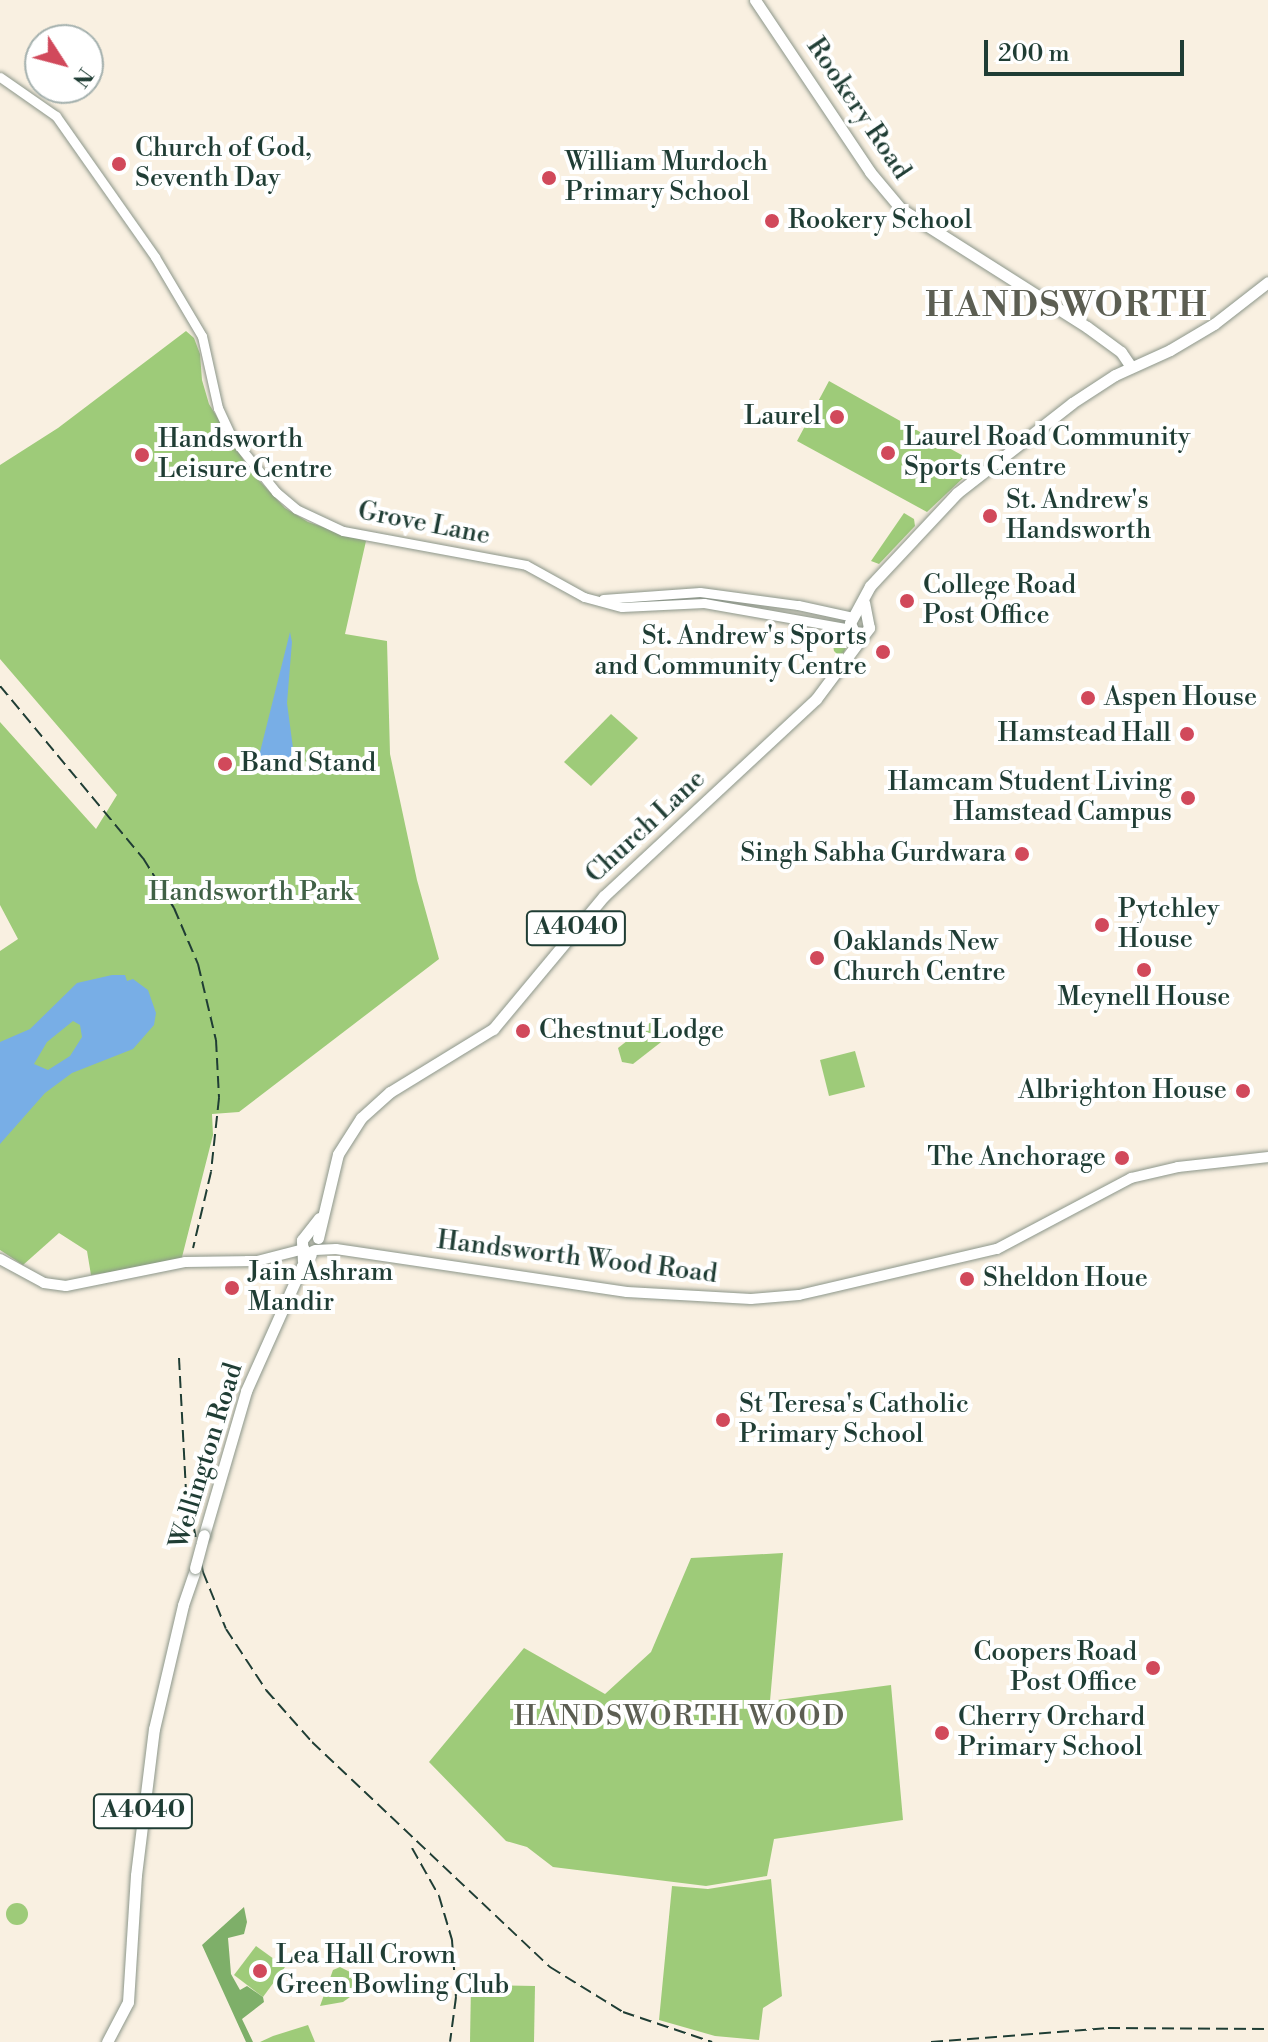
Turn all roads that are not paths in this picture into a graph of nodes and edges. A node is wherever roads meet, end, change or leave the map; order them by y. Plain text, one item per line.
1 (755, 0) edge
2 (0, 77) edge
3 (1268, 282) edge
4 (1131, 367) junction
5 (858, 624) junction
6 (1268, 1157) edge
7 (312, 1243) junction
8 (0, 1259) edge
9 (107, 2042) edge

1 - 4 main road, Rookery Road
2 - 5 street, Grove Lane
3 - 4 main road
4 - 5 main road
5 - 7 main road, Church Lane / A4040
6 - 7 main road, Handsworth Wood Road
7 - 8 main road
7 - 9 main road, Wellington Road / A4040, bridge

